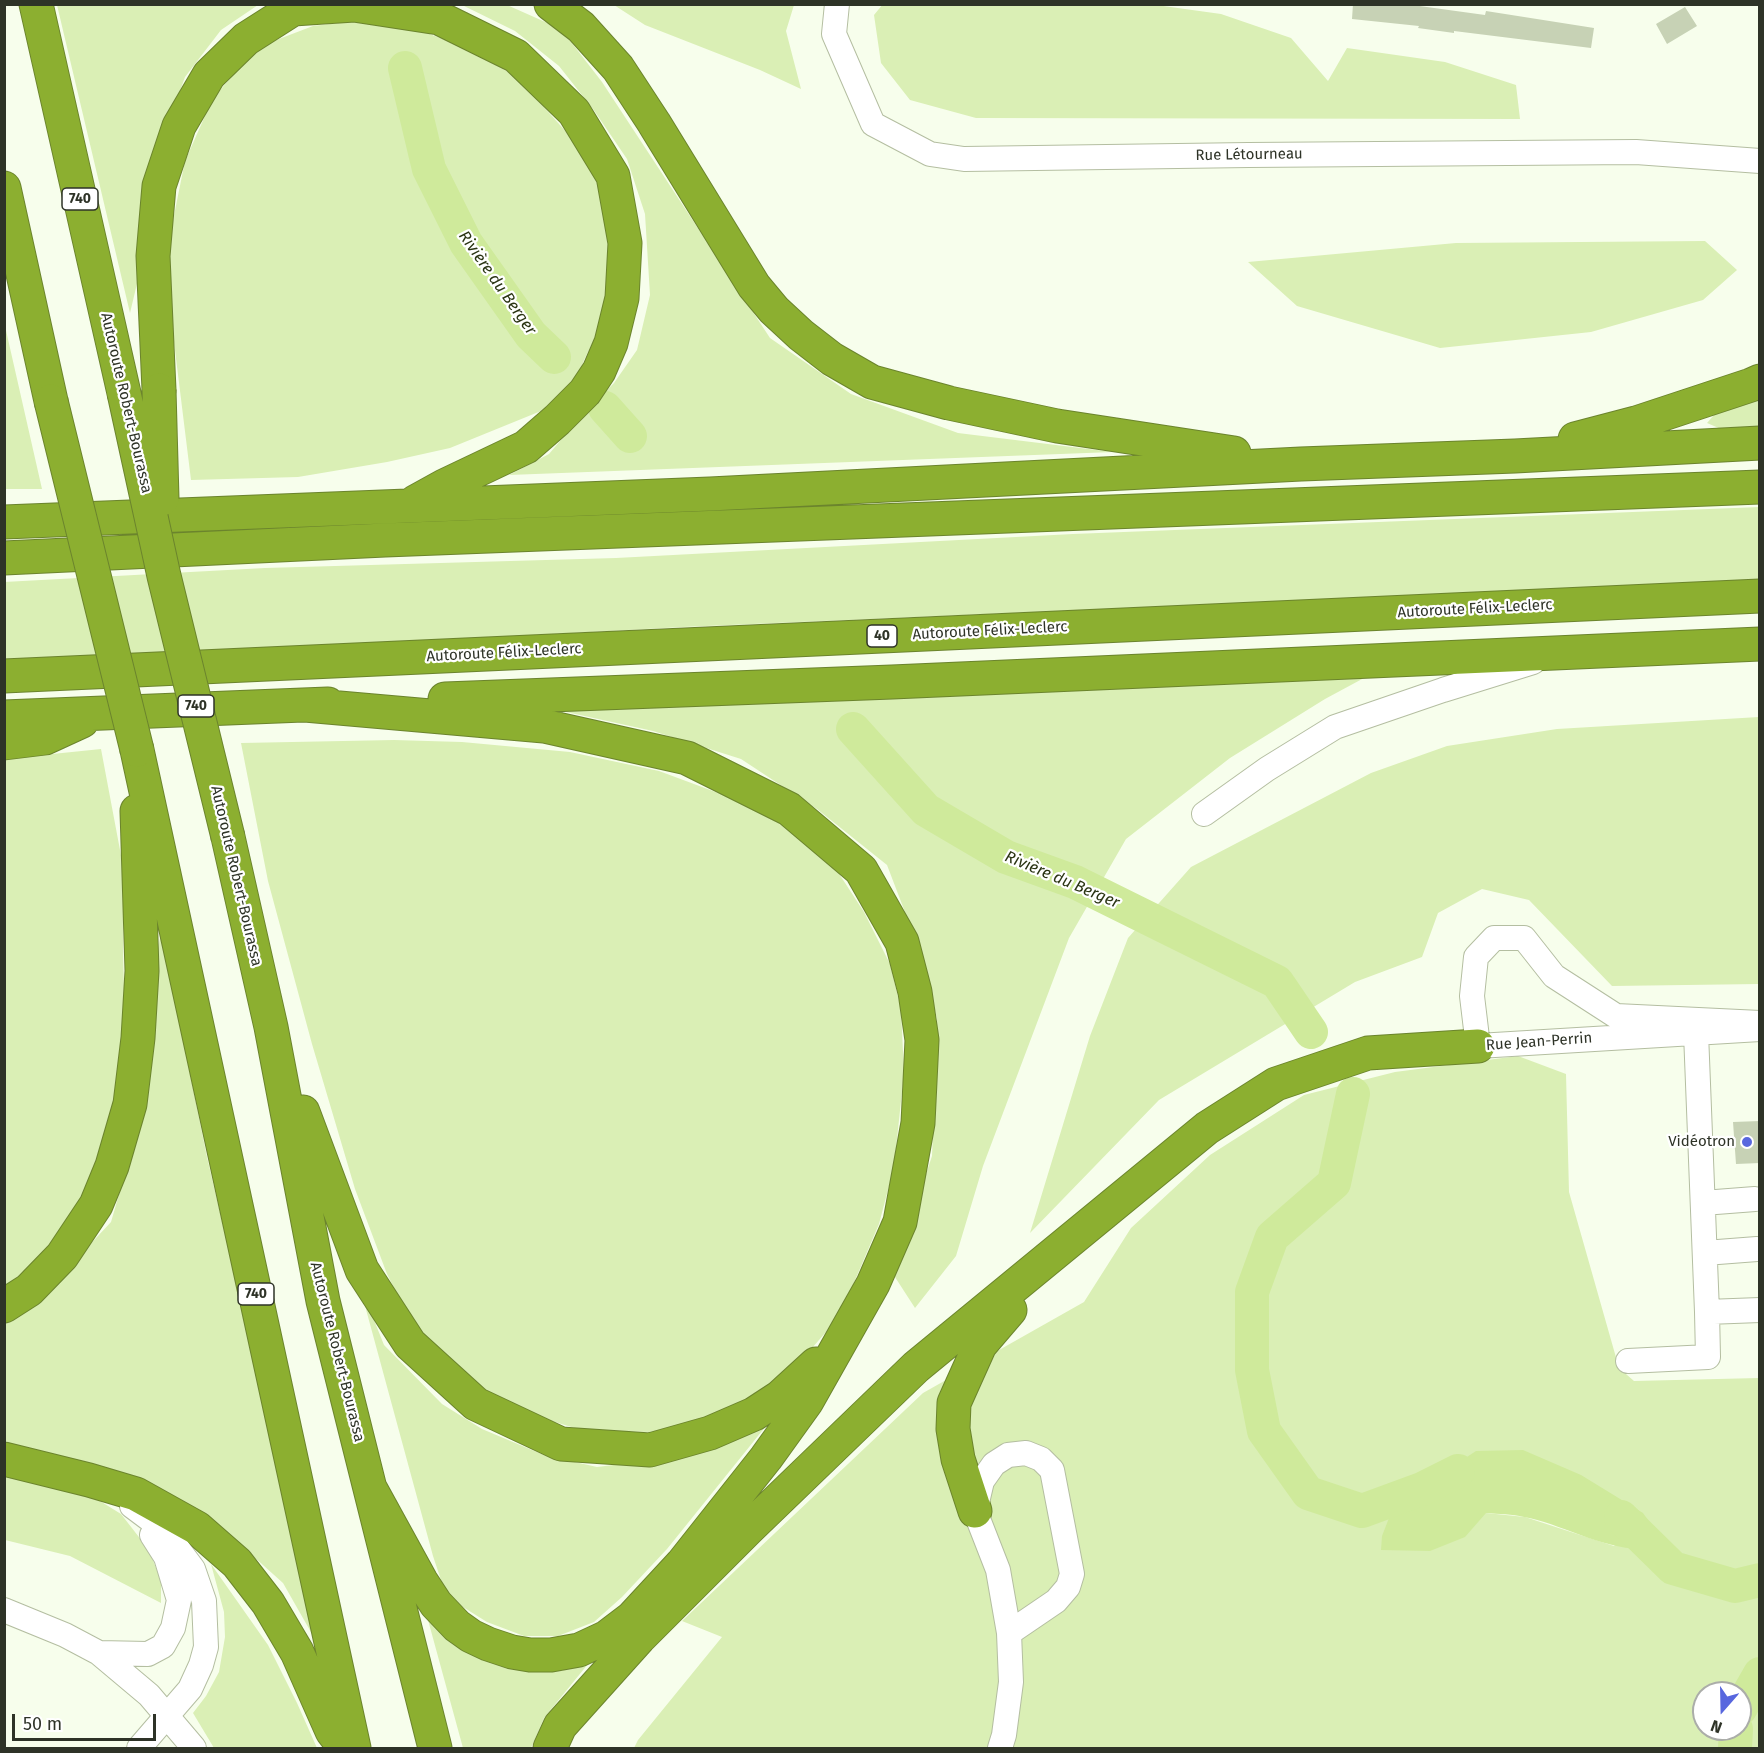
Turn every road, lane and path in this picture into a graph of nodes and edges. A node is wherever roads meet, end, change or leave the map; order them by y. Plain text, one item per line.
1 (36, 4) edge
2 (551, 4) edge
3 (837, 4) edge
4 (1760, 161) edge
5 (4, 188) edge
6 (4, 228) edge
7 (32, 316) junction
8 (1760, 381) edge
9 (1760, 443) edge
10 (1515, 456) junction
11 (1301, 464) junction
12 (1760, 487) edge
13 (406, 507) junction
14 (4, 522) edge
15 (4, 558) edge
16 (164, 576) junction
17 (1760, 596) edge
18 (1760, 644) edge
19 (1712, 646) junction
20 (1569, 651) junction
21 (1760, 652) edge
22 (4, 676) edge
23 (305, 705) junction
24 (97, 714) junction
25 (4, 717) edge
26 (4, 743) edge
27 (1203, 814) dead end
28 (147, 842) junction
29 (1760, 1023) edge
30 (271, 1027) junction
31 (1760, 1029) edge
32 (1696, 1033) junction
33 (1478, 1046) junction
34 (1755, 1199) dead end
35 (1115, 1203) junction
36 (1703, 1203) junction
37 (1757, 1249) dead end
38 (1705, 1252) junction
39 (4, 1306) edge
40 (1760, 1310) edge
41 (1707, 1312) junction
42 (842, 1340) junction
43 (1628, 1361) dead end
44 (4, 1459) edge
45 (89, 1480) junction
46 (371, 1490) junction
47 (135, 1507) junction
48 (975, 1510) junction
49 (4, 1610) edge
50 (1009, 1633) junction
51 (99, 1653) junction
52 (167, 1717) junction
53 (139, 1749) edge
54 (194, 1749) edge
55 (346, 1749) edge
56 (354, 1749) edge
57 (435, 1749) edge
58 (550, 1749) edge
59 (1000, 1749) edge

1 - 16 highway, Autoroute Robert-Bourassa / 740, bridge
2 - 11 highway
3 - 4 street, Rue Létourneau
5 - 7 highway
6 - 7 highway
7 - 28 highway, bridge
8 - 10 highway
9 - 10 highway
10 - 11 highway
11 - 13 highway
12 - 15 highway
13 - 14 highway
13 - 16 highway, bridge
16 - 30 highway, Autoroute Robert-Bourassa / 740, bridge
17 - 22 highway, Autoroute Félix-Leclerc / 40
18 - 19 highway
19 - 20 highway
19 - 21 highway
20 - 23 highway
20 - 27 street
23 - 24 highway
23 - 42 highway
24 - 25 highway
24 - 26 highway
28 - 39 highway
28 - 56 highway, 740
29 - 33 street, Rue Jean-Perrin
30 - 42 highway
30 - 46 highway, Autoroute Robert-Bourassa / 740
31 - 32 street, Rue Jean-Perrin
32 - 33 street, Rue Jean-Perrin
32 - 36 street
33 - 35 highway
34 - 36 street
35 - 48 highway
35 - 58 highway
36 - 38 street
37 - 38 street
38 - 41 street
40 - 41 street
41 - 43 street
42 - 46 highway
44 - 45 highway
45 - 47 street
45 - 55 highway
46 - 57 highway, Autoroute Robert-Bourassa / 740
47 - 51 street
47 - 52 street
48 - 50 street
48 - 50 street
49 - 51 street
50 - 59 street
51 - 52 street
52 - 53 street
52 - 54 street

